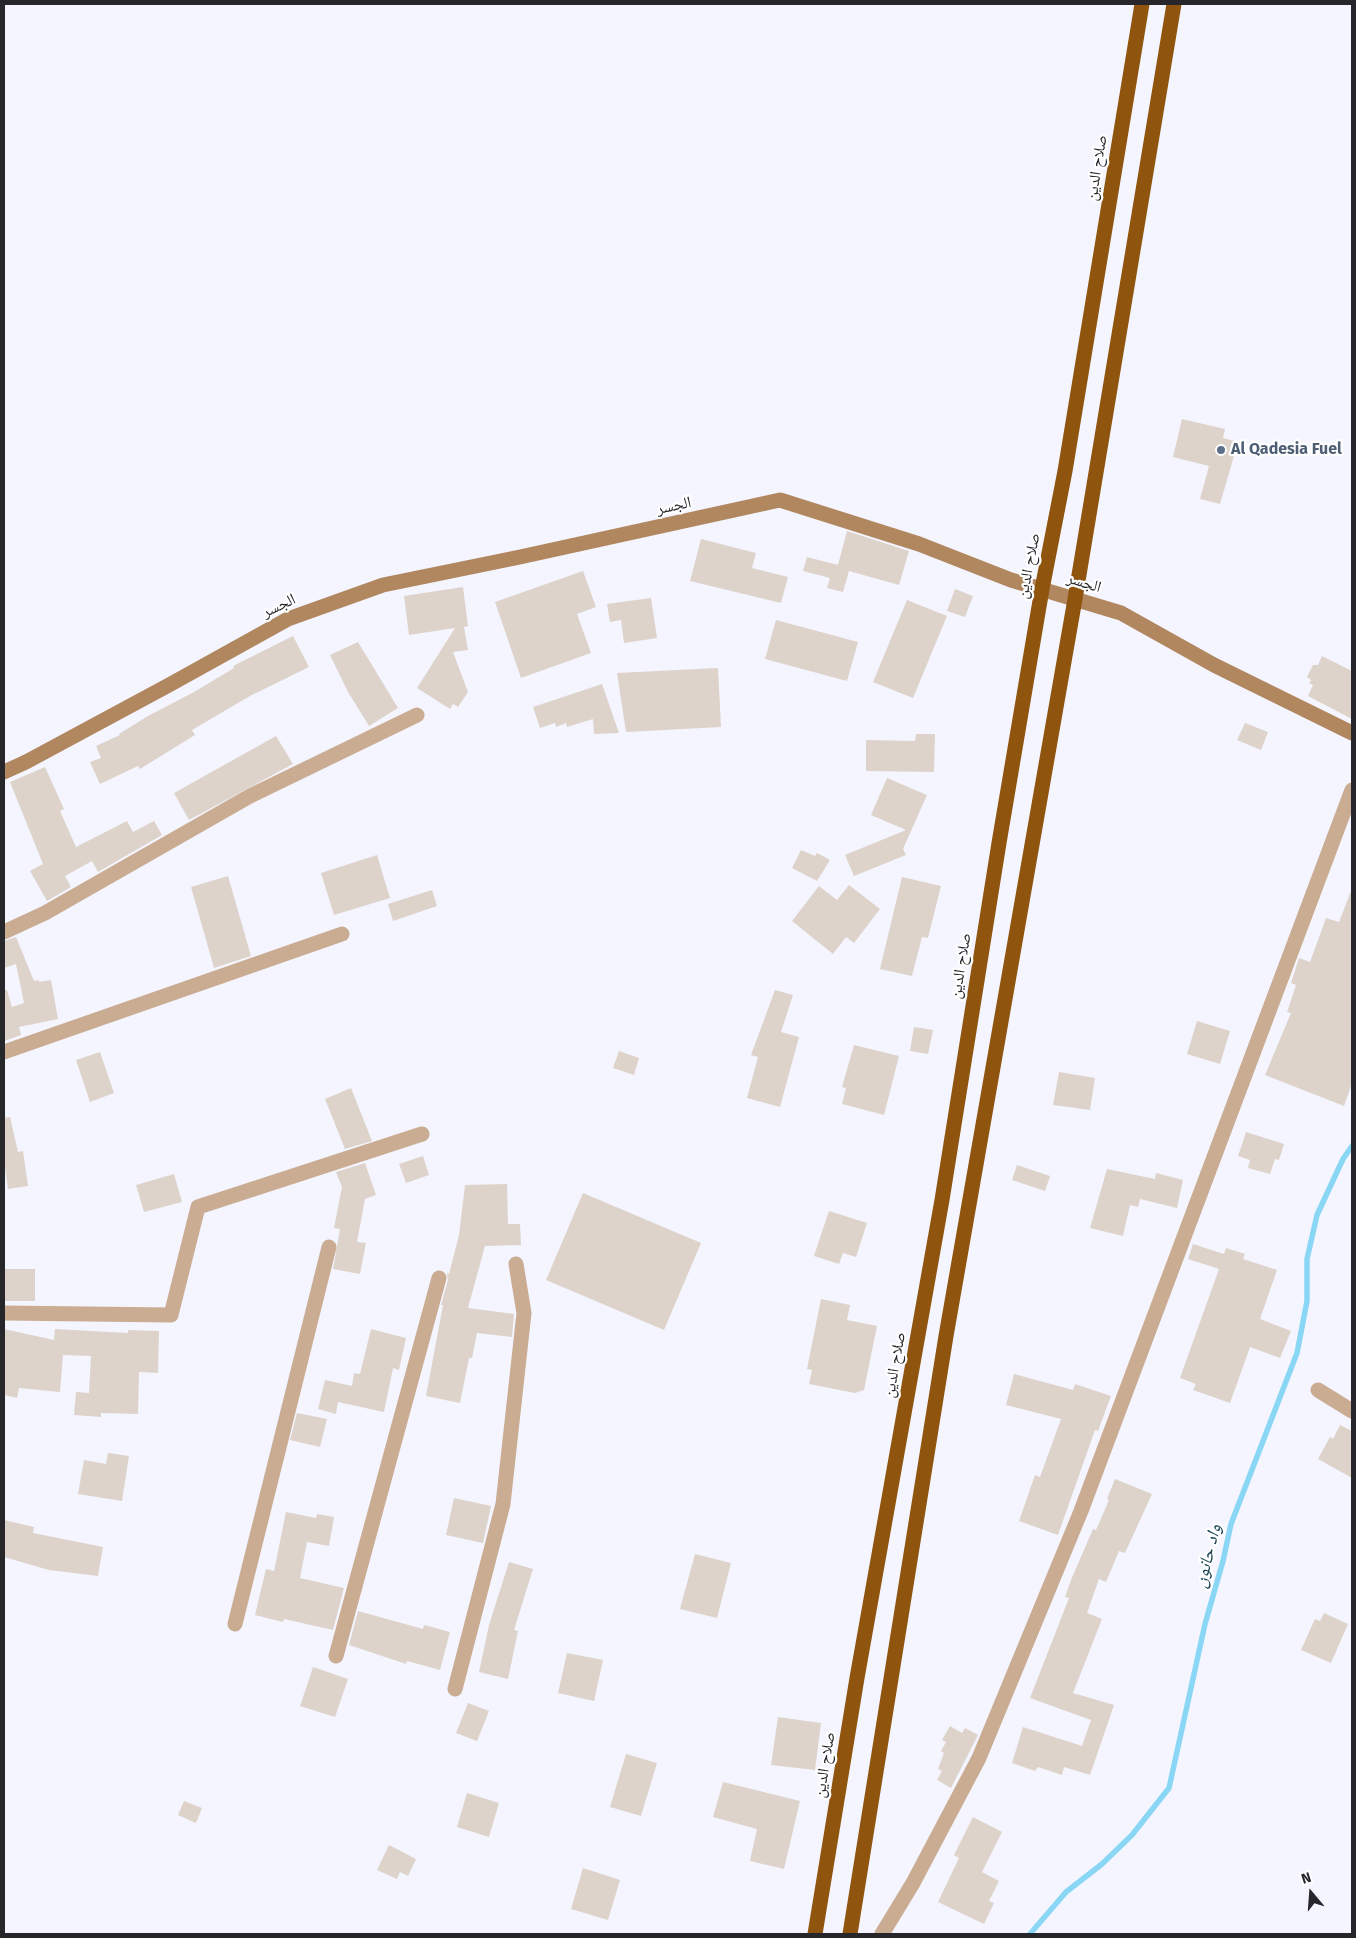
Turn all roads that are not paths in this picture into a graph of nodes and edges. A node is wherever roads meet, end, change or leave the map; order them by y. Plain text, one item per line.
1 (1142, 4) edge
2 (1174, 4) edge
3 (1042, 589) junction
4 (1075, 599) junction
5 (417, 715) dead end
6 (1352, 733) edge
7 (4, 772) edge
8 (1352, 790) edge
9 (4, 932) edge
10 (342, 934) dead end
11 (4, 1052) edge
12 (422, 1134) dead end
13 (329, 1247) dead end
14 (516, 1264) dead end
15 (439, 1278) dead end
16 (4, 1313) edge
17 (1318, 1390) dead end
18 (1352, 1411) edge
19 (235, 1624) dead end
20 (336, 1656) dead end
21 (455, 1689) dead end
22 (815, 1934) edge
23 (850, 1934) edge
24 (882, 1934) edge

1 - 3 highway, صلاح الدين
2 - 4 highway
3 - 4 street, الجسر
3 - 7 street, الجسر
3 - 22 highway, صلاح الدين
4 - 6 street, الجسر
4 - 23 highway
5 - 9 street
8 - 24 street
10 - 11 street
12 - 16 street
13 - 19 street
14 - 21 street
15 - 20 street
17 - 18 street

